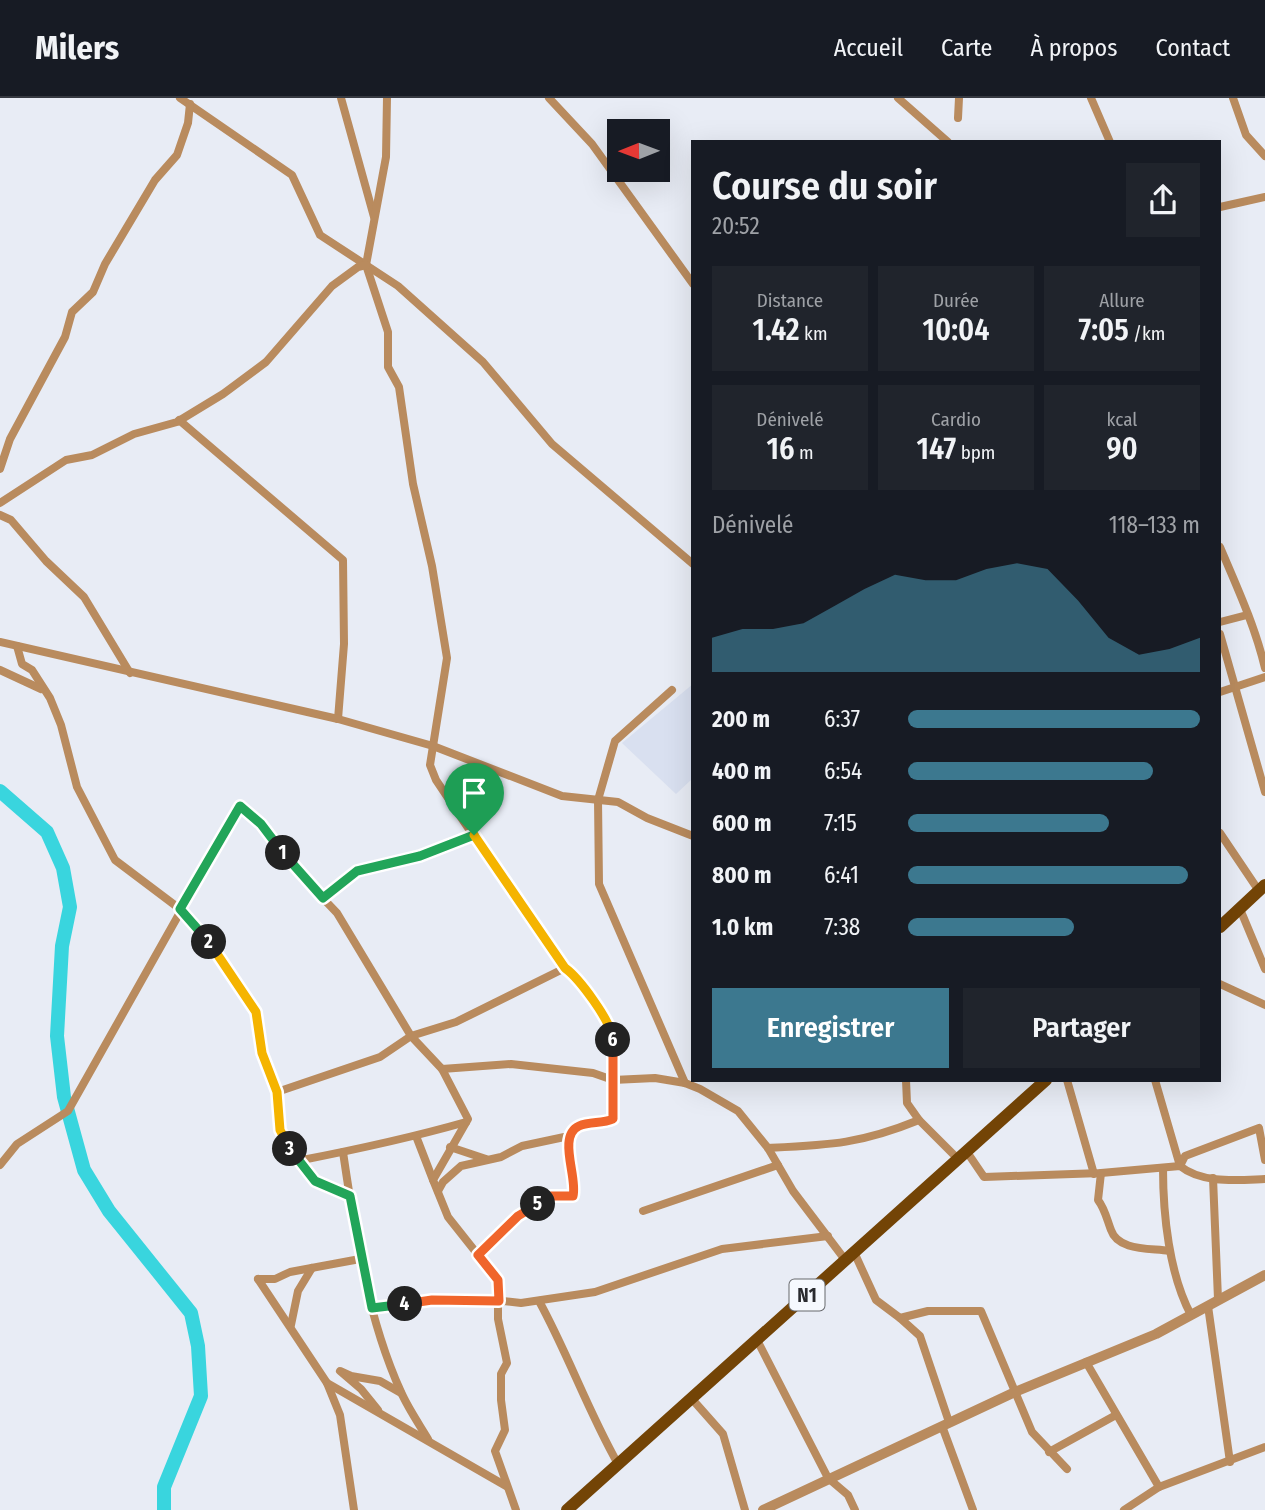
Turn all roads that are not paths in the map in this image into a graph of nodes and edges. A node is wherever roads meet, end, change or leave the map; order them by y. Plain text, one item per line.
1 (180, 98) edge
2 (341, 98) edge
3 (387, 98) edge
4 (549, 98) edge
5 (898, 98) edge
6 (959, 98) edge
7 (1091, 98) edge
8 (1233, 98) edge
9 (190, 104) junction
10 (958, 118) dead end
11 (946, 140) edge
12 (1109, 140) edge
13 (1265, 156) edge
14 (1265, 197) edge
15 (1221, 207) edge
16 (374, 220) junction
17 (366, 265) junction
18 (691, 281) edge
19 (179, 420) junction
20 (0, 469) edge
21 (0, 503) edge
22 (0, 515) edge
23 (1221, 550) edge
24 (691, 562) edge
25 (1229, 572) junction
26 (1221, 575) edge
27 (1247, 615) junction
28 (1221, 622) edge
29 (1221, 637) edge
30 (0, 642) edge
31 (17, 646) junction
32 (1265, 668) edge
33 (0, 670) edge
34 (130, 673) junction
35 (1265, 677) edge
36 (1235, 686) junction
37 (672, 690) dead end
38 (43, 691) junction
39 (1221, 691) edge
40 (338, 719) junction
41 (433, 746) junction
42 (1265, 792) edge
43 (598, 800) junction
44 (1221, 834) edge
45 (474, 835) junction
46 (691, 835) edge
47 (1262, 888) edge
48 (323, 898) junction
49 (180, 909) junction
50 (1240, 909) junction
51 (1221, 926) edge
52 (565, 968) junction
53 (1265, 969) edge
54 (1221, 984) edge
55 (1265, 1005) edge
56 (411, 1036) junction
57 (442, 1069) junction
58 (613, 1080) junction
59 (906, 1082) edge
60 (1044, 1082) edge
61 (1068, 1082) edge
62 (1156, 1082) edge
63 (685, 1083) junction
64 (277, 1092) junction
65 (919, 1120) junction
66 (467, 1122) junction
67 (1262, 1128) edge
68 (416, 1136) junction
69 (569, 1136) junction
70 (450, 1147) junction
71 (768, 1148) junction
72 (343, 1152) junction
73 (963, 1156) junction
74 (488, 1160) junction
75 (1265, 1160) edge
76 (297, 1161) junction
77 (0, 1165) edge
78 (778, 1165) junction
79 (1180, 1166) junction
80 (1163, 1168) junction
81 (1097, 1173) junction
82 (1213, 1178) junction
83 (1265, 1179) edge
84 (433, 1180) junction
85 (438, 1191) junction
86 (350, 1196) junction
87 (643, 1211) dead end
88 (828, 1236) junction
89 (1169, 1251) junction
90 (478, 1255) junction
91 (850, 1256) junction
92 (360, 1259) junction
93 (312, 1268) junction
94 (1265, 1275) edge
95 (1218, 1299) junction
96 (499, 1301) junction
97 (539, 1301) junction
98 (1208, 1306) junction
99 (372, 1308) junction
100 (1191, 1315) junction
101 (900, 1318) junction
102 (290, 1325) junction
103 (757, 1340) junction
104 (1086, 1362) junction
105 (327, 1383) junction
106 (1015, 1392) junction
107 (401, 1393) junction
108 (691, 1399) junction
109 (382, 1415) junction
110 (1116, 1415) junction
111 (945, 1424) junction
112 (429, 1442) junction
113 (1265, 1447) edge
114 (1049, 1451) junction
115 (1230, 1462) junction
116 (618, 1464) junction
117 (1067, 1469) dead end
118 (828, 1478) junction
119 (506, 1486) junction
120 (1159, 1487) junction
121 (354, 1510) edge
122 (516, 1510) edge
123 (567, 1510) edge
124 (745, 1510) edge
125 (763, 1510) edge
126 (855, 1510) edge
127 (973, 1510) edge
128 (1124, 1510) edge

1 - 9 street
2 - 16 street
3 - 16 street
4 - 18 street
5 - 11 street
6 - 10 street
7 - 12 street
8 - 13 street
9 - 17 street
9 - 20 street
14 - 15 street
16 - 17 street
17 - 19 street
17 - 24 street
17 - 41 street
19 - 21 street
19 - 40 street
22 - 34 street
23 - 25 street
25 - 26 street
25 - 27 street
27 - 28 street
27 - 32 street
29 - 36 street
30 - 31 street
31 - 34 street
31 - 38 street
33 - 38 street
34 - 40 street
35 - 36 street
36 - 39 street
36 - 42 street
37 - 43 street
38 - 49 street
40 - 41 street
41 - 43 street
41 - 45 street
43 - 46 street
43 - 63 street
44 - 47 street
45 - 48 street
45 - 52 street
47 - 50 main road
48 - 49 street
48 - 56 street
49 - 64 street
49 - 77 street
50 - 51 main road
50 - 53 street
52 - 56 street
52 - 58 street
54 - 55 street
56 - 57 street
56 - 64 street
57 - 58 street
57 - 66 street
58 - 63 street
58 - 69 street
59 - 65 street
60 - 73 main road, N1
61 - 81 street
62 - 79 street
63 - 71 street
64 - 76 street
65 - 71 street
65 - 73 street
66 - 68 street
66 - 70 street
67 - 75 street
67 - 79 street
68 - 72 street
68 - 84 street
69 - 74 street
69 - 90 street
70 - 74 street
70 - 84 street
71 - 78 street
72 - 76 street
72 - 86 street
73 - 81 street
73 - 91 main road, N1
74 - 85 street
76 - 86 street
78 - 87 street
78 - 88 street
79 - 80 street
79 - 82 street
80 - 81 street
80 - 89 street
81 - 89 street
82 - 83 street
82 - 95 street
84 - 85 street
85 - 90 street
86 - 92 street
88 - 91 street
88 - 97 street
89 - 100 street
90 - 96 street
91 - 101 street
91 - 103 main road, N1
92 - 93 street
92 - 99 street
93 - 102 street
93 - 102 street
94 - 95 street
95 - 98 street
96 - 97 street
96 - 99 street
96 - 119 street
97 - 116 street
98 - 100 street
98 - 115 street
99 - 107 street
100 - 104 street
101 - 106 street
101 - 111 street
102 - 105 street
103 - 108 main road, N1
103 - 118 street
104 - 106 street
104 - 110 street
105 - 109 street
105 - 121 street
106 - 111 street
106 - 114 street
107 - 109 street
107 - 112 street
108 - 116 main road, N1
108 - 124 street
109 - 112 street
110 - 114 street
110 - 120 street
111 - 118 street
111 - 127 street
112 - 119 street
113 - 115 street
114 - 117 street
115 - 120 street
116 - 123 main road, N1
118 - 125 street
118 - 126 street
119 - 122 street
120 - 128 street

